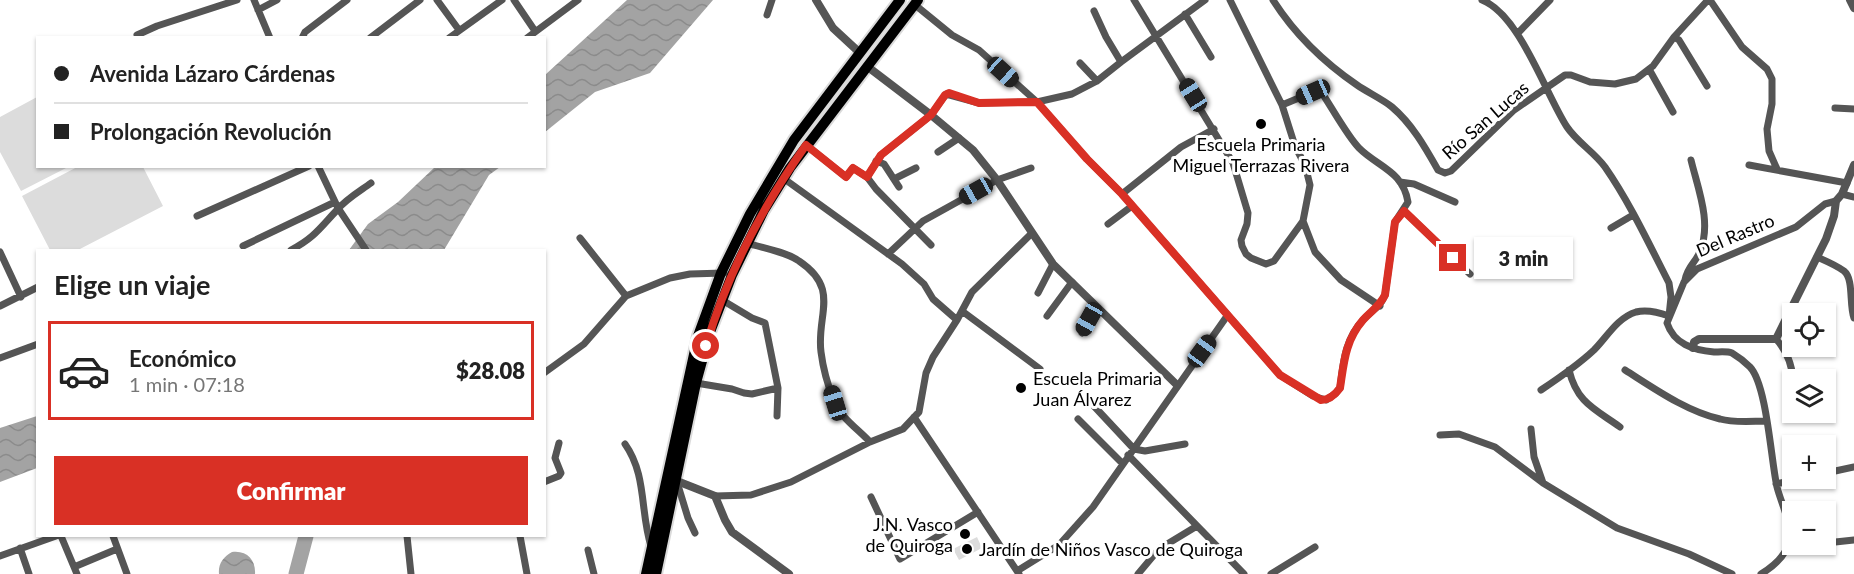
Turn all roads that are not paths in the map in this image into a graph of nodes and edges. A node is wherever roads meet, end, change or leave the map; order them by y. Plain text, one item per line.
1 (237, 0) edge
2 (254, 0) edge
3 (277, 0) edge
4 (346, 0) edge
5 (420, 0) edge
6 (437, 0) edge
7 (502, 0) edge
8 (514, 0) edge
9 (578, 0) edge
10 (772, 0) edge
11 (816, 0) edge
12 (900, 0) edge
13 (1134, 0) edge
14 (1205, 0) edge
15 (1230, 0) edge
16 (1273, 0) edge
17 (1482, 0) edge
18 (1550, 0) edge
19 (1850, 0) edge
20 (1712, 1) edge
21 (916, 2) edge
22 (1854, 8) edge
23 (258, 10) junction
24 (1094, 11) dead end
25 (1185, 14) junction
26 (767, 15) dead end
27 (459, 30) junction
28 (535, 31) junction
29 (1518, 33) junction
30 (137, 35) dead end
31 (269, 36) edge
32 (303, 36) edge
33 (373, 36) edge
34 (452, 36) edge
35 (529, 36) edge
36 (1156, 36) junction
37 (1674, 37) junction
38 (860, 53) junction
39 (1211, 57) dead end
40 (1121, 62) junction
41 (1080, 63) dead end
42 (868, 67) junction
43 (1651, 68) junction
44 (1097, 81) junction
45 (1707, 86) dead end
46 (1545, 88) junction
47 (1037, 102) junction
48 (1282, 105) junction
49 (1835, 108) dead end
50 (1854, 109) edge
51 (1673, 112) dead end
52 (931, 115) junction
53 (1214, 129) junction
54 (959, 138) junction
55 (806, 145) junction
56 (938, 152) dead end
57 (1690, 160) dead end
58 (876, 161) junction
59 (1749, 165) dead end
60 (1854, 165) edge
61 (305, 168) edge
62 (319, 168) edge
63 (916, 168) dead end
64 (1031, 168) dead end
65 (1777, 169) junction
66 (867, 177) junction
67 (783, 178) junction
68 (894, 178) junction
69 (997, 180) junction
70 (1400, 182) junction
71 (370, 183) dead end
72 (1847, 183) junction
73 (899, 187) dead end
74 (1122, 194) junction
75 (1854, 197) edge
76 (1839, 198) junction
77 (1455, 202) dead end
78 (337, 205) junction
79 (1132, 206) junction
80 (1404, 211) junction
81 (1634, 215) junction
82 (197, 216) dead end
83 (1304, 221) junction
84 (1108, 224) dead end
85 (914, 228) junction
86 (1611, 228) dead end
87 (1032, 233) junction
88 (580, 238) dead end
89 (747, 243) junction
90 (931, 245) dead end
91 (243, 246) dead end
92 (293, 249) edge
93 (365, 249) edge
94 (0, 252) edge
95 (888, 254) junction
96 (1817, 257) junction
97 (1053, 264) junction
98 (727, 274) junction
99 (1470, 274) dead end
100 (1072, 282) junction
101 (1684, 282) junction
102 (36, 288) edge
103 (1038, 293) dead end
104 (626, 296) junction
105 (21, 297) junction
106 (722, 300) junction
107 (0, 306) edge
108 (1096, 306) junction
109 (1380, 306) junction
110 (962, 311) junction
111 (1047, 316) dead end
112 (1227, 316) junction
113 (1669, 316) junction
114 (1854, 318) edge
115 (957, 320) junction
116 (1082, 333) dead end
117 (1776, 339) junction
118 (36, 345) edge
119 (1693, 348) junction
120 (0, 358) edge
121 (1040, 369) dead end
122 (1792, 369) edge
123 (1569, 370) junction
124 (1625, 370) dead end
125 (546, 372) edge
126 (696, 383) junction
127 (1177, 385) junction
128 (778, 388) junction
129 (1541, 390) dead end
130 (1092, 404) dead end
131 (777, 416) dead end
132 (914, 417) junction
133 (1078, 419) dead end
134 (1767, 421) junction
135 (1620, 427) dead end
136 (1531, 429) dead end
137 (1440, 435) dead end
138 (870, 442) junction
139 (559, 443) dead end
140 (625, 444) dead end
141 (1185, 444) dead end
142 (1134, 449) junction
143 (1128, 455) junction
144 (1122, 463) junction
145 (1854, 467) edge
146 (1836, 471) edge
147 (546, 481) edge
148 (676, 481) junction
149 (1543, 483) junction
150 (1782, 483) edge
151 (1776, 484) junction
152 (715, 496) junction
153 (871, 497) dead end
154 (1782, 502) edge
155 (978, 512) junction
156 (1197, 526) junction
157 (695, 533) dead end
158 (53, 537) edge
159 (61, 537) edge
160 (112, 537) edge
161 (407, 537) edge
162 (520, 537) edge
163 (1854, 540) edge
164 (1836, 542) edge
165 (1314, 547) dead end
166 (20, 548) junction
167 (117, 549) junction
168 (652, 549) junction
169 (588, 550) dead end
170 (1782, 555) edge
171 (0, 556) edge
172 (76, 571) edge
173 (1018, 573) edge
174 (29, 574) edge
175 (127, 574) edge
176 (411, 574) edge
177 (527, 574) edge
178 (594, 574) edge
179 (646, 574) edge
180 (656, 574) edge
181 (789, 574) edge
182 (1138, 574) edge
183 (1245, 574) edge
184 (1271, 574) edge
185 (1732, 574) edge
186 (1761, 574) edge

1 - 30 street
2 - 23 street
3 - 23 street
4 - 32 street
5 - 33 street
6 - 27 street
7 - 27 street
8 - 28 street
9 - 28 street
10 - 26 street
11 - 38 street
12 - 38 main road
13 - 36 street
14 - 25 street
15 - 48 street
16 - 46 street, Río San Lucas
17 - 29 street
18 - 29 street
19 - 22 street
20 - 37 street
20 - 65 street
21 - 42 main road
21 - 47 street
23 - 31 street
24 - 40 street
25 - 36 street
25 - 39 street
27 - 34 street
28 - 35 street
29 - 46 street
36 - 40 street
36 - 53 street
37 - 43 street
37 - 45 street
38 - 98 main road
40 - 44 street
41 - 44 street
42 - 52 street
42 - 55 main road
43 - 46 street
43 - 51 street
44 - 47 street
46 - 81 street
47 - 52 street
47 - 74 street
48 - 70 street
48 - 83 street
49 - 50 street
52 - 54 street
52 - 58 street
53 - 74 street
53 - 83 street
54 - 56 street
54 - 69 street
55 - 66 street
55 - 67 main road
57 - 101 street
58 - 66 street
58 - 68 street
59 - 65 street
60 - 72 street
61 - 82 street
62 - 78 street
63 - 68 street
64 - 69 street
65 - 72 street
66 - 85 street
67 - 89 main road
67 - 95 street
68 - 73 street
69 - 85 street
69 - 87 street
70 - 77 street
70 - 80 street
71 - 78 street
72 - 76 street
74 - 79 street
75 - 76 street
76 - 96 street
76 - 101 street, Del Rastro
78 - 91 street
78 - 92 street
78 - 93 street
79 - 84 street
79 - 112 street
80 - 99 street
80 - 109 street
81 - 86 street
81 - 113 street
83 - 109 street
85 - 90 street
85 - 95 street
87 - 97 street
87 - 110 street
88 - 104 street
89 - 98 main road
89 - 138 street
94 - 105 street
95 - 115 street
96 - 114 street
96 - 117 street
97 - 100 street
97 - 103 street
98 - 104 street
98 - 106 main road
98 - 168 main road
100 - 108 street
100 - 111 street
101 - 113 street, Del Rastro
102 - 105 street
104 - 125 street
105 - 107 street
106 - 126 main road
106 - 128 street
108 - 116 street
108 - 127 street
109 - 112 street
110 - 115 street
110 - 121 street
112 - 127 street
113 - 119 street
113 - 123 street
115 - 132 street
117 - 119 street
117 - 122 street
118 - 120 street
119 - 134 street
123 - 129 street
123 - 135 street
124 - 134 street
126 - 128 street
126 - 148 main road
127 - 142 street
128 - 131 street
130 - 142 street
132 - 138 street
132 - 155 street
133 - 144 street
134 - 151 street
136 - 149 street
137 - 149 street
138 - 152 street
139 - 147 street
140 - 168 street
141 - 142 street
142 - 143 street
143 - 144 street
143 - 156 street
144 - 173 street
145 - 146 street
148 - 152 street
148 - 157 street
148 - 180 main road
149 - 185 street
150 - 151 street
151 - 154 street
152 - 181 street
153 - 155 street
155 - 173 street
156 - 182 street
156 - 183 street
158 - 166 street
159 - 172 street
160 - 167 street
161 - 176 street
162 - 177 street
163 - 164 street
165 - 184 street
166 - 171 street
166 - 174 street
167 - 172 street
167 - 175 street
168 - 179 main road
169 - 178 street
170 - 186 street

